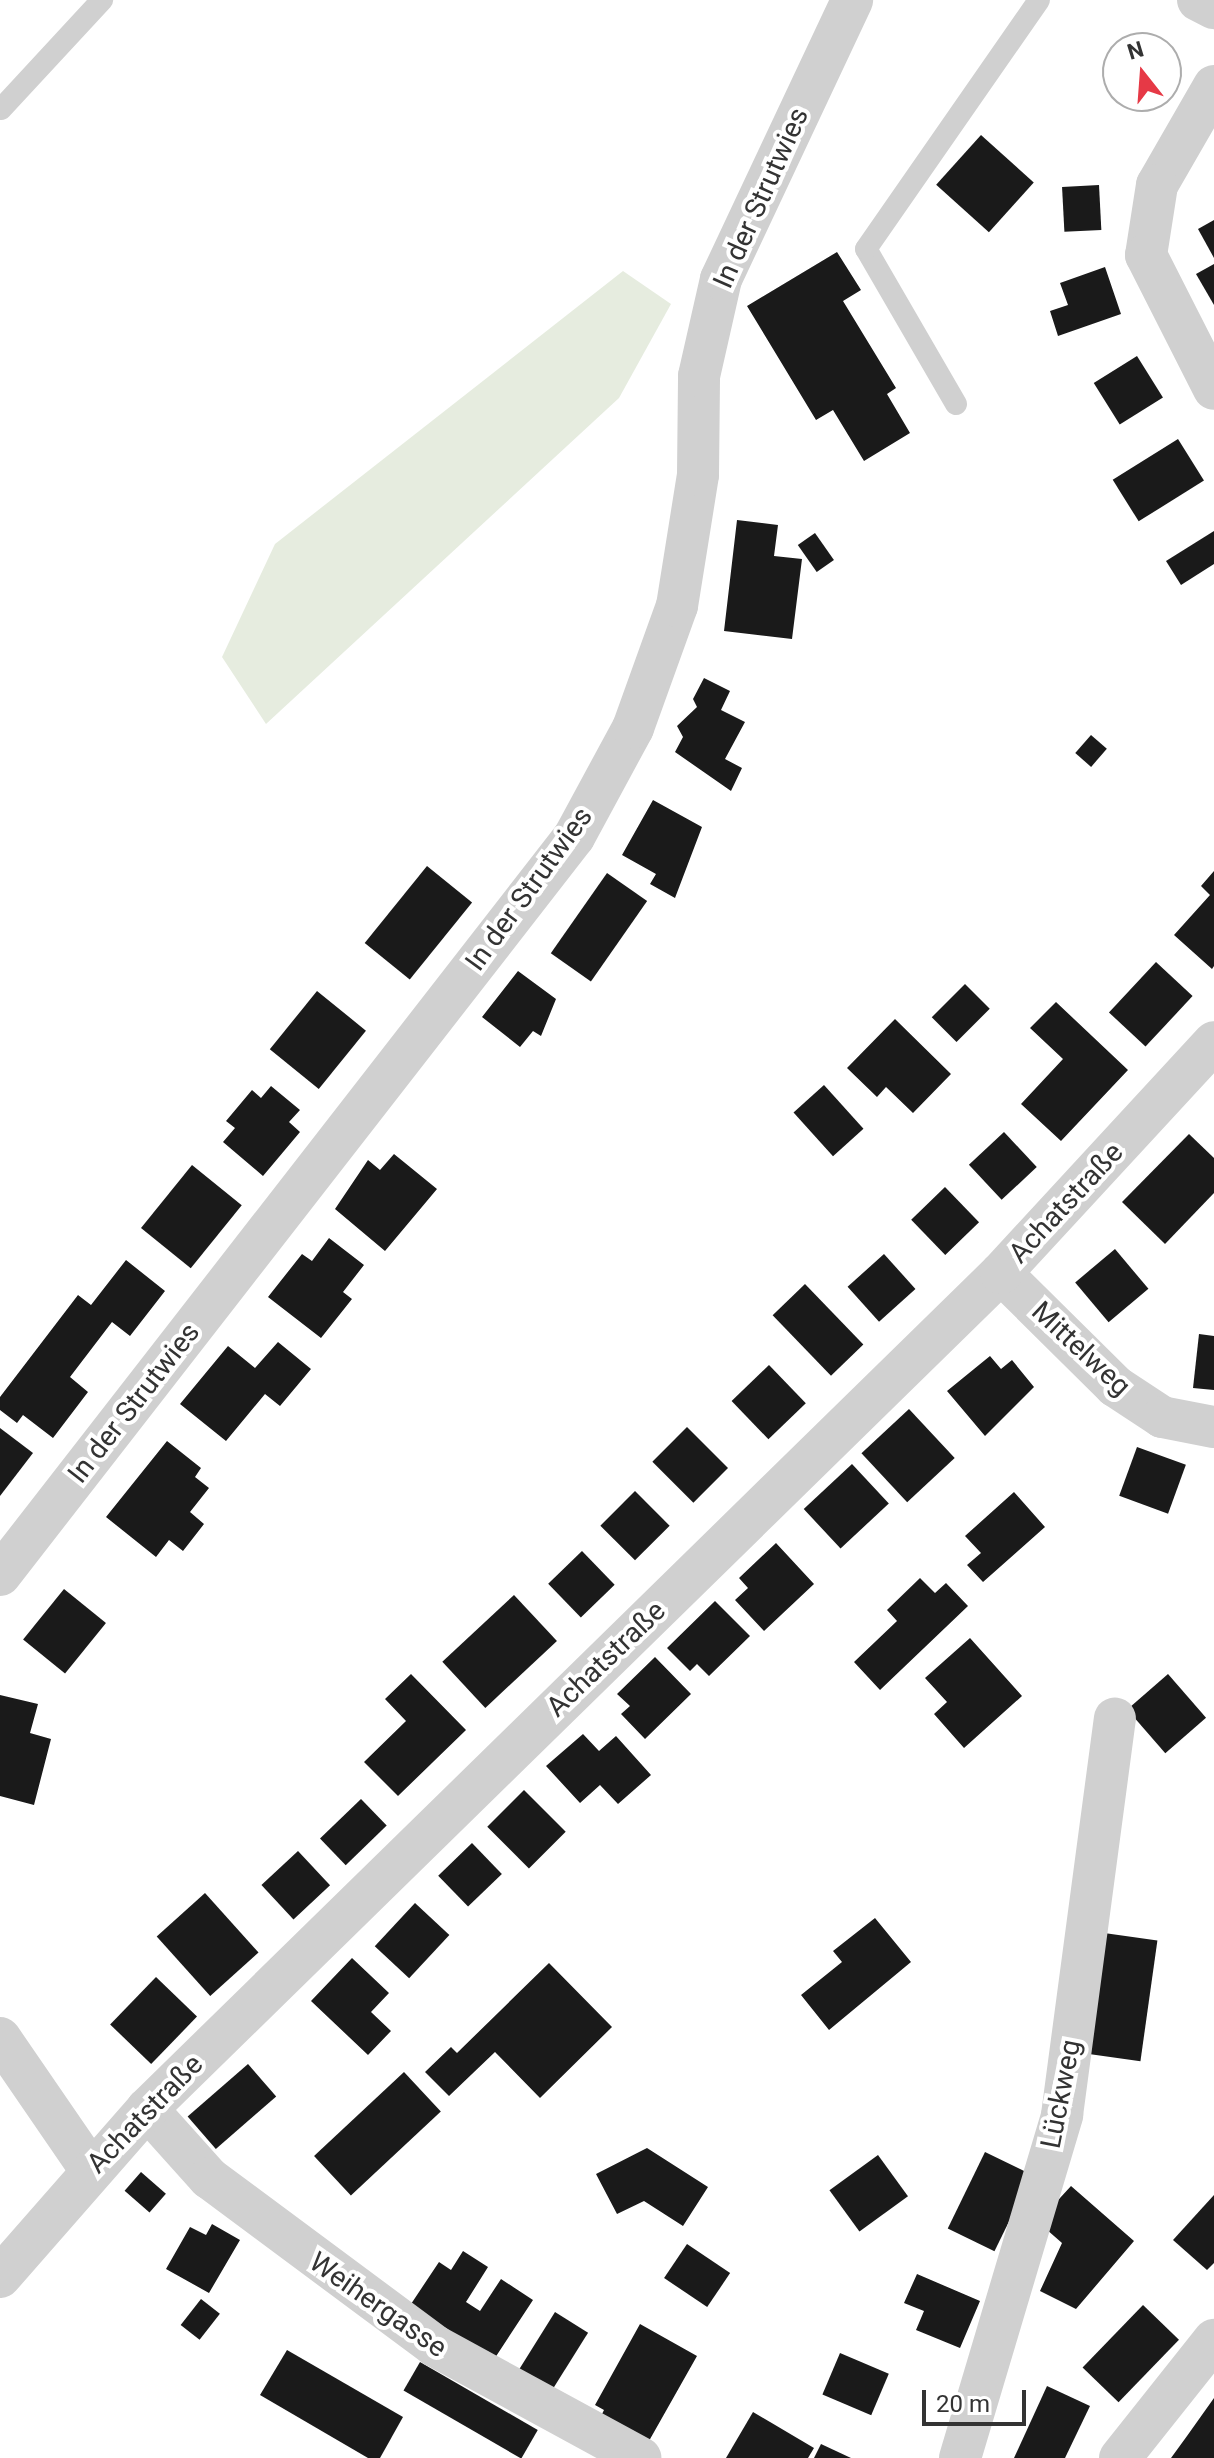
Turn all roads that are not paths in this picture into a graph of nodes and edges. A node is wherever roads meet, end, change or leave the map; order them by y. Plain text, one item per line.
1 (102, 0) edge
2 (852, 0) edge
3 (1039, 0) edge
4 (1198, 0) edge
5 (1214, 8) edge
6 (1214, 86) edge
7 (1, 109) edge
8 (1214, 389) edge
9 (956, 404) dead end
10 (1214, 1042) edge
11 (1001, 1273) junction
12 (1214, 1427) edge
13 (0, 1575) edge
14 (1115, 1719) dead end
15 (0, 2038) edge
16 (147, 2109) junction
17 (90, 2169) junction
18 (0, 2277) edge
19 (1214, 2340) edge
20 (640, 2458) edge
21 (960, 2458) edge
22 (1120, 2458) edge

1 - 7 lane
2 - 13 street, In der Strutwies
3 - 9 lane
4 - 5 street
6 - 8 street
10 - 11 street, Achatstraße
11 - 12 street, Mittelweg
11 - 16 street, Achatstraße
14 - 21 street, Lückweg
15 - 17 street
16 - 17 street, Achatstraße
16 - 20 street, Weihergasse
17 - 18 street, Achatstraße
19 - 22 street

